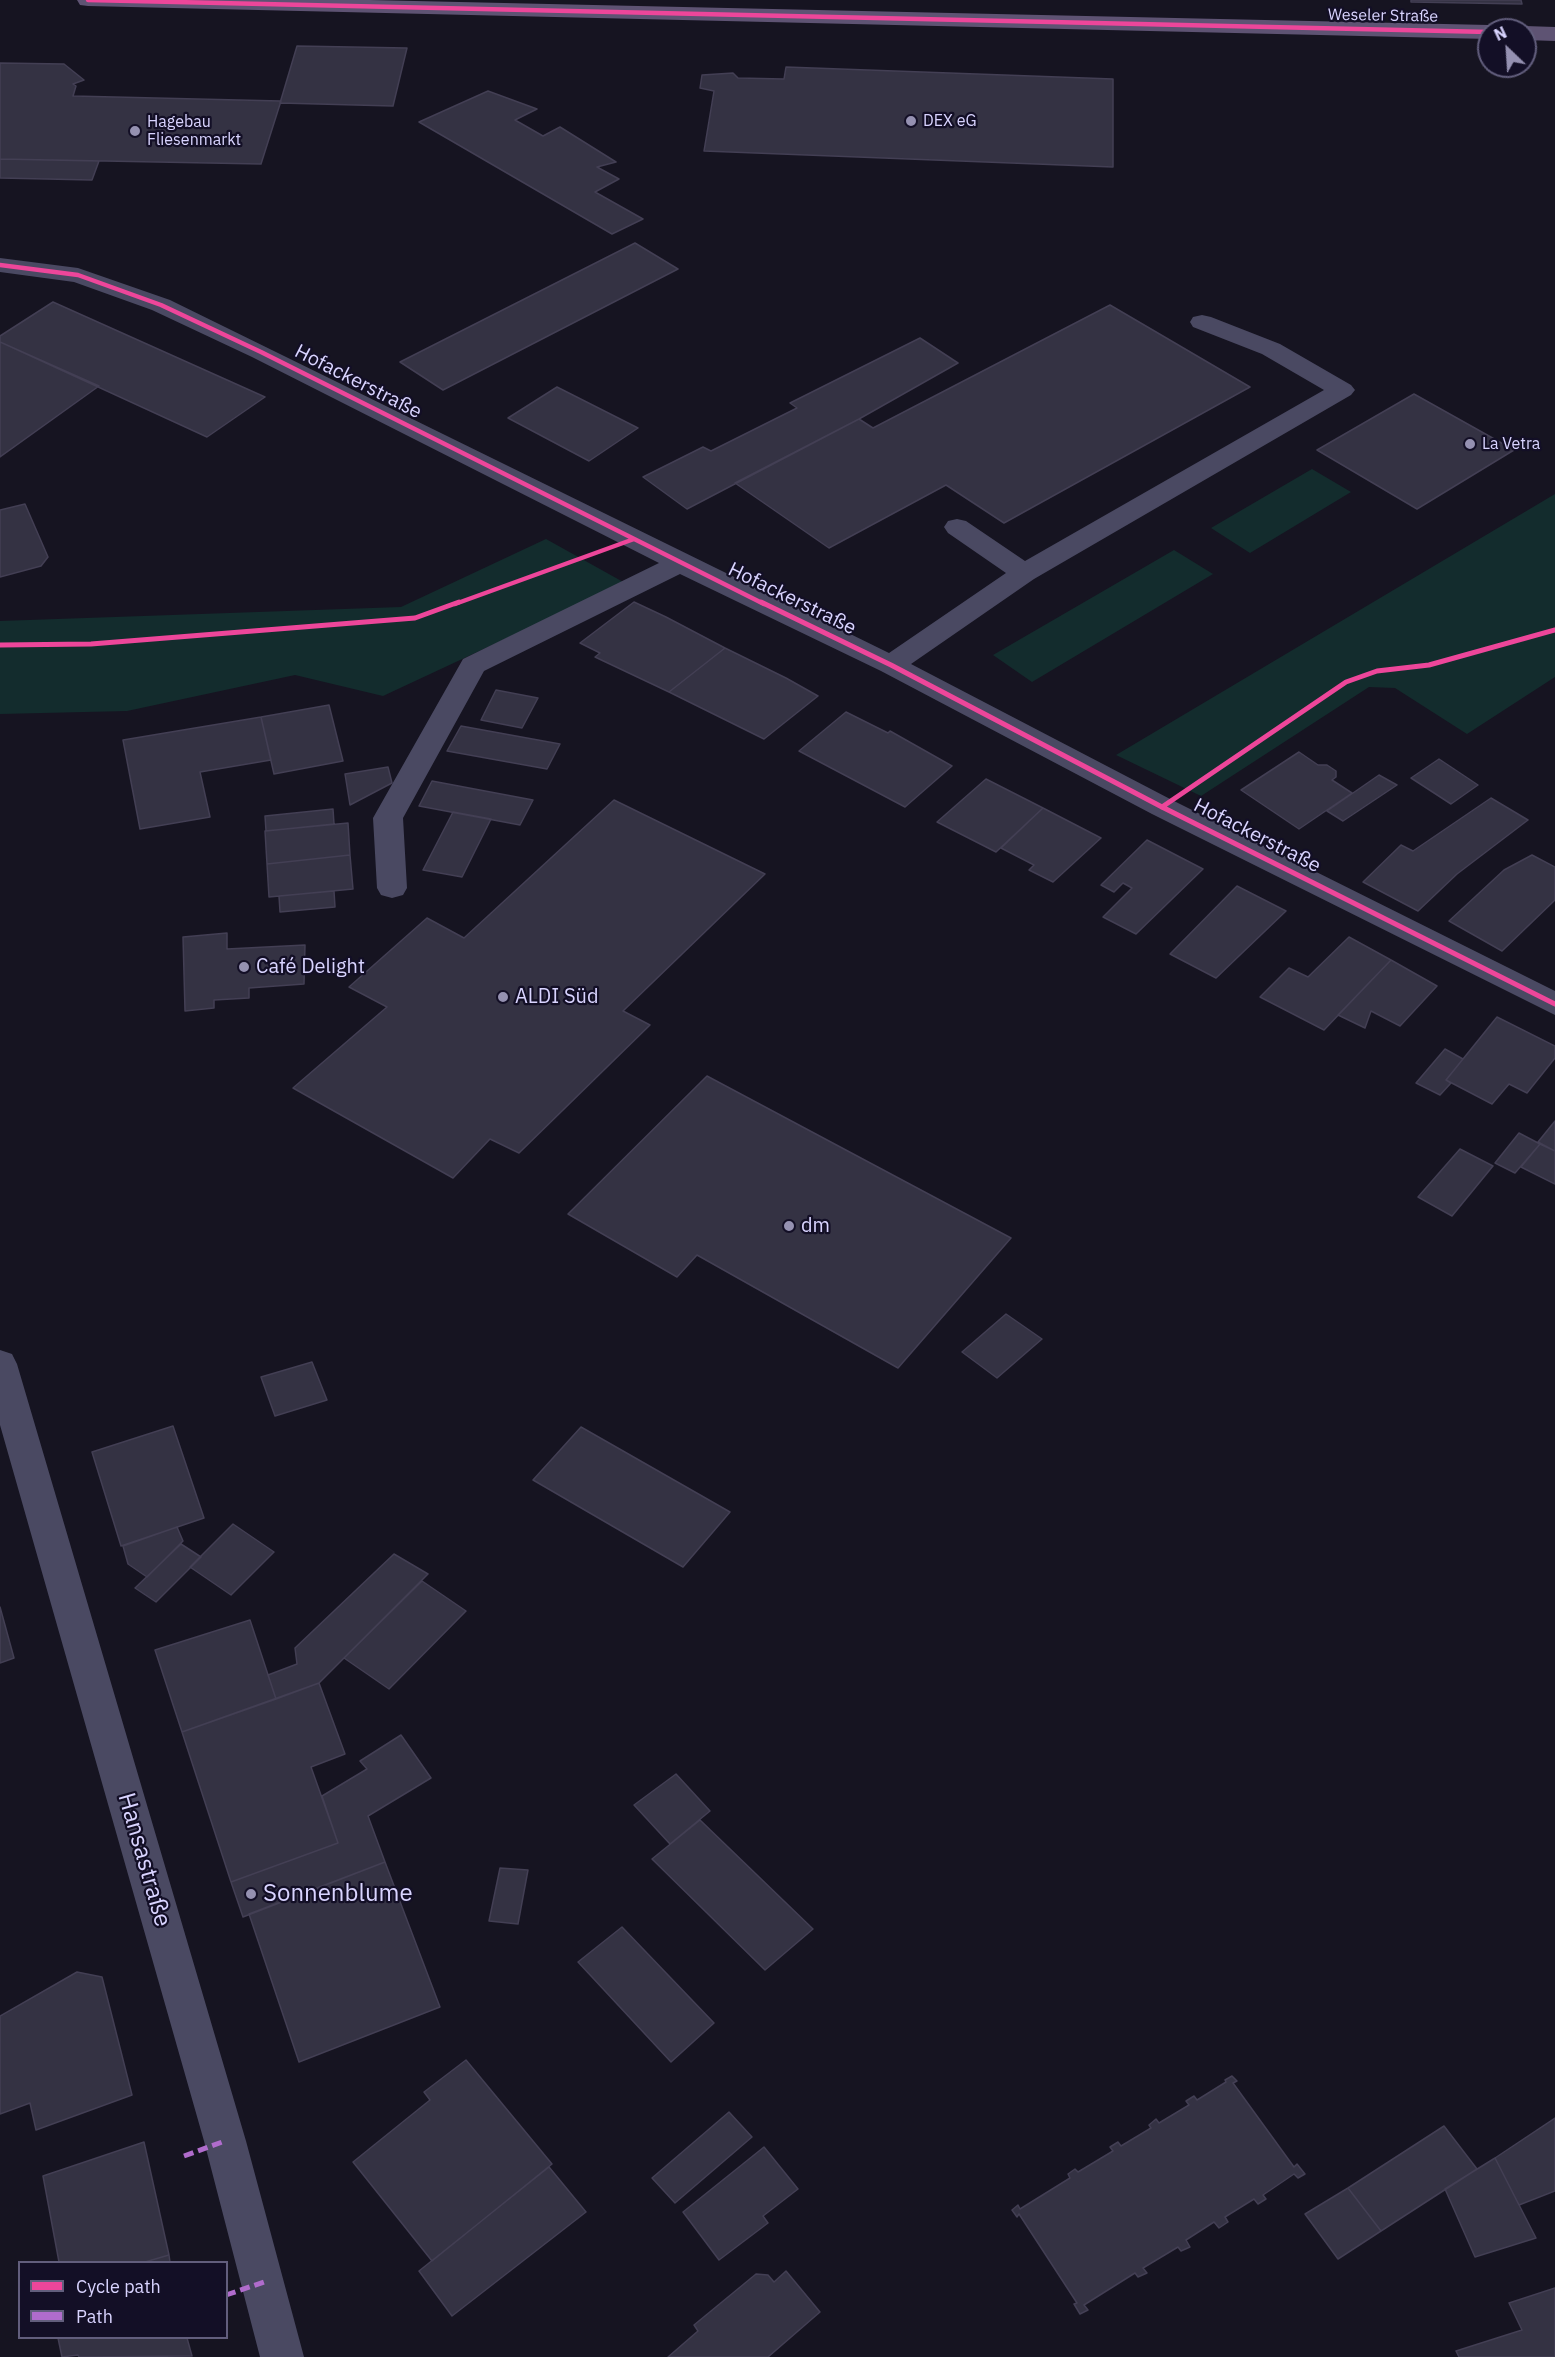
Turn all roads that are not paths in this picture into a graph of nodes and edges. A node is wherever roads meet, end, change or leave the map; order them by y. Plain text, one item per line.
1 (88, 0) edge
2 (1477, 32) edge
3 (1537, 33) edge
4 (1555, 34) edge
5 (0, 265) edge
6 (1202, 322) dead end
7 (957, 527) dead end
8 (680, 563) junction
9 (1024, 573) junction
10 (891, 665) junction
11 (392, 888) dead end
12 (1555, 1004) edge
13 (0, 1364) edge
14 (282, 2357) edge

1 - 2 main road, Weseler Straße
3 - 4 main road
5 - 8 street, Hofackerstraße
6 - 9 street
7 - 9 street
8 - 10 street, Hofackerstraße
8 - 11 street
9 - 10 street
10 - 12 street, Hofackerstraße
13 - 14 street, Hansastraße

